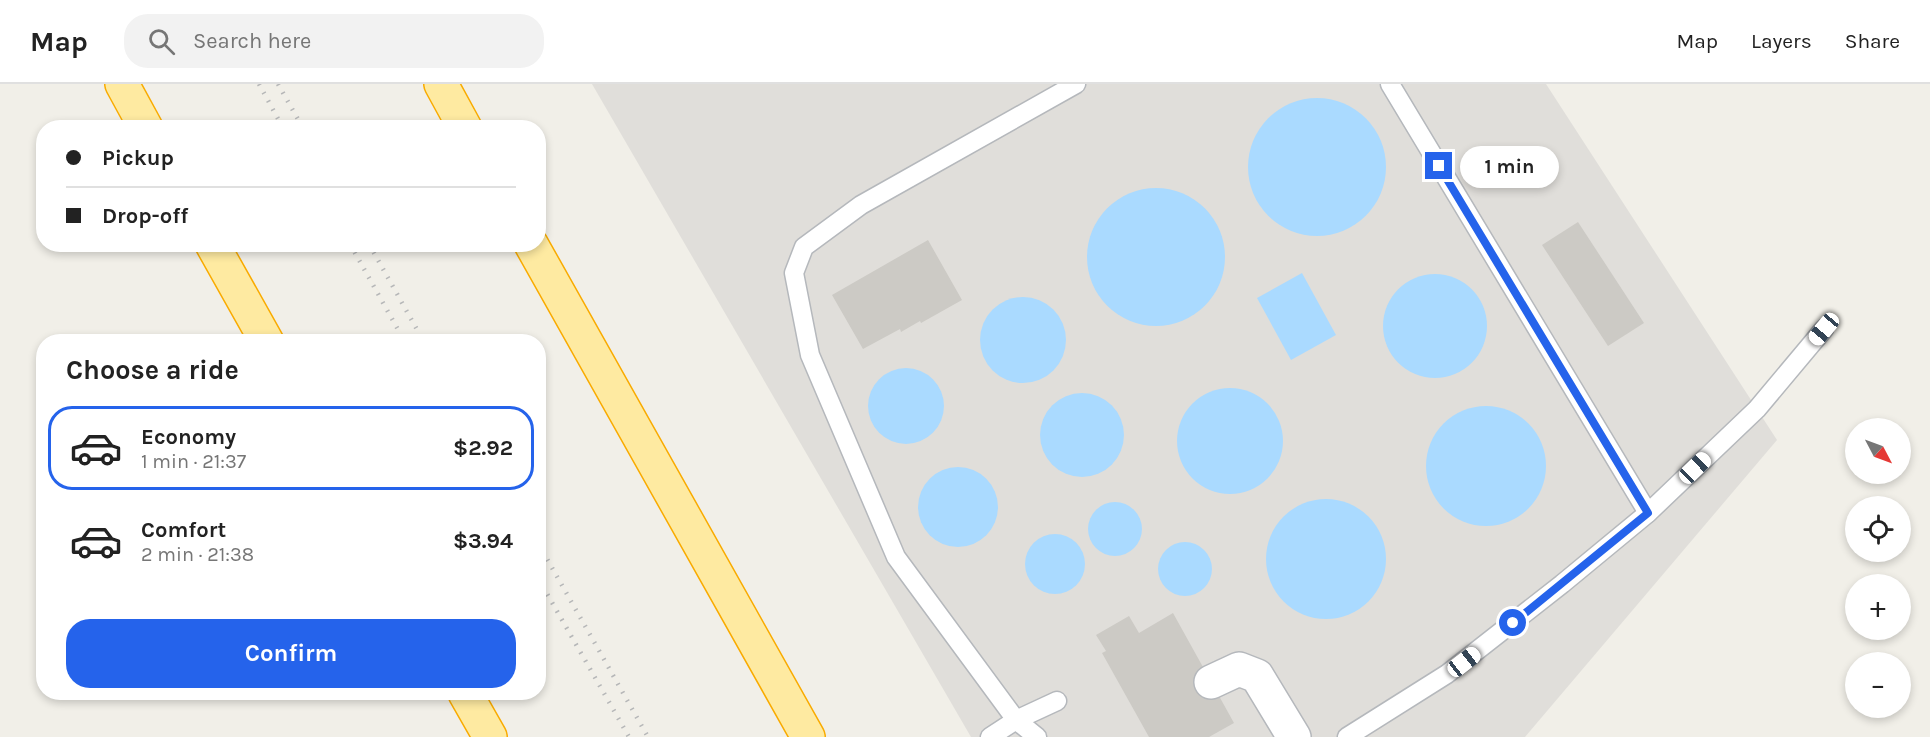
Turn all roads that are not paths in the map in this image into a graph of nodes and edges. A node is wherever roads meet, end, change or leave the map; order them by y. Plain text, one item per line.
1 (122, 84) edge
2 (441, 84) edge
3 (1076, 84) edge
4 (1390, 84) edge
5 (142, 120) edge
6 (461, 120) edge
7 (216, 252) edge
8 (535, 252) edge
9 (1824, 329) dead end
10 (263, 334) edge
11 (1648, 513) junction
12 (1211, 682) dead end
13 (469, 700) edge
14 (1057, 701) dead end
15 (1016, 720) junction
16 (490, 737) edge
17 (808, 737) edge
18 (990, 737) edge
19 (1037, 737) edge
20 (1294, 737) edge
21 (1347, 737) edge

1 - 5 highway
2 - 6 highway
3 - 15 lane
4 - 11 lane
7 - 10 highway
8 - 17 highway
9 - 11 lane
11 - 21 lane
12 - 20 street
13 - 16 highway
14 - 15 lane
15 - 18 lane
15 - 19 lane

